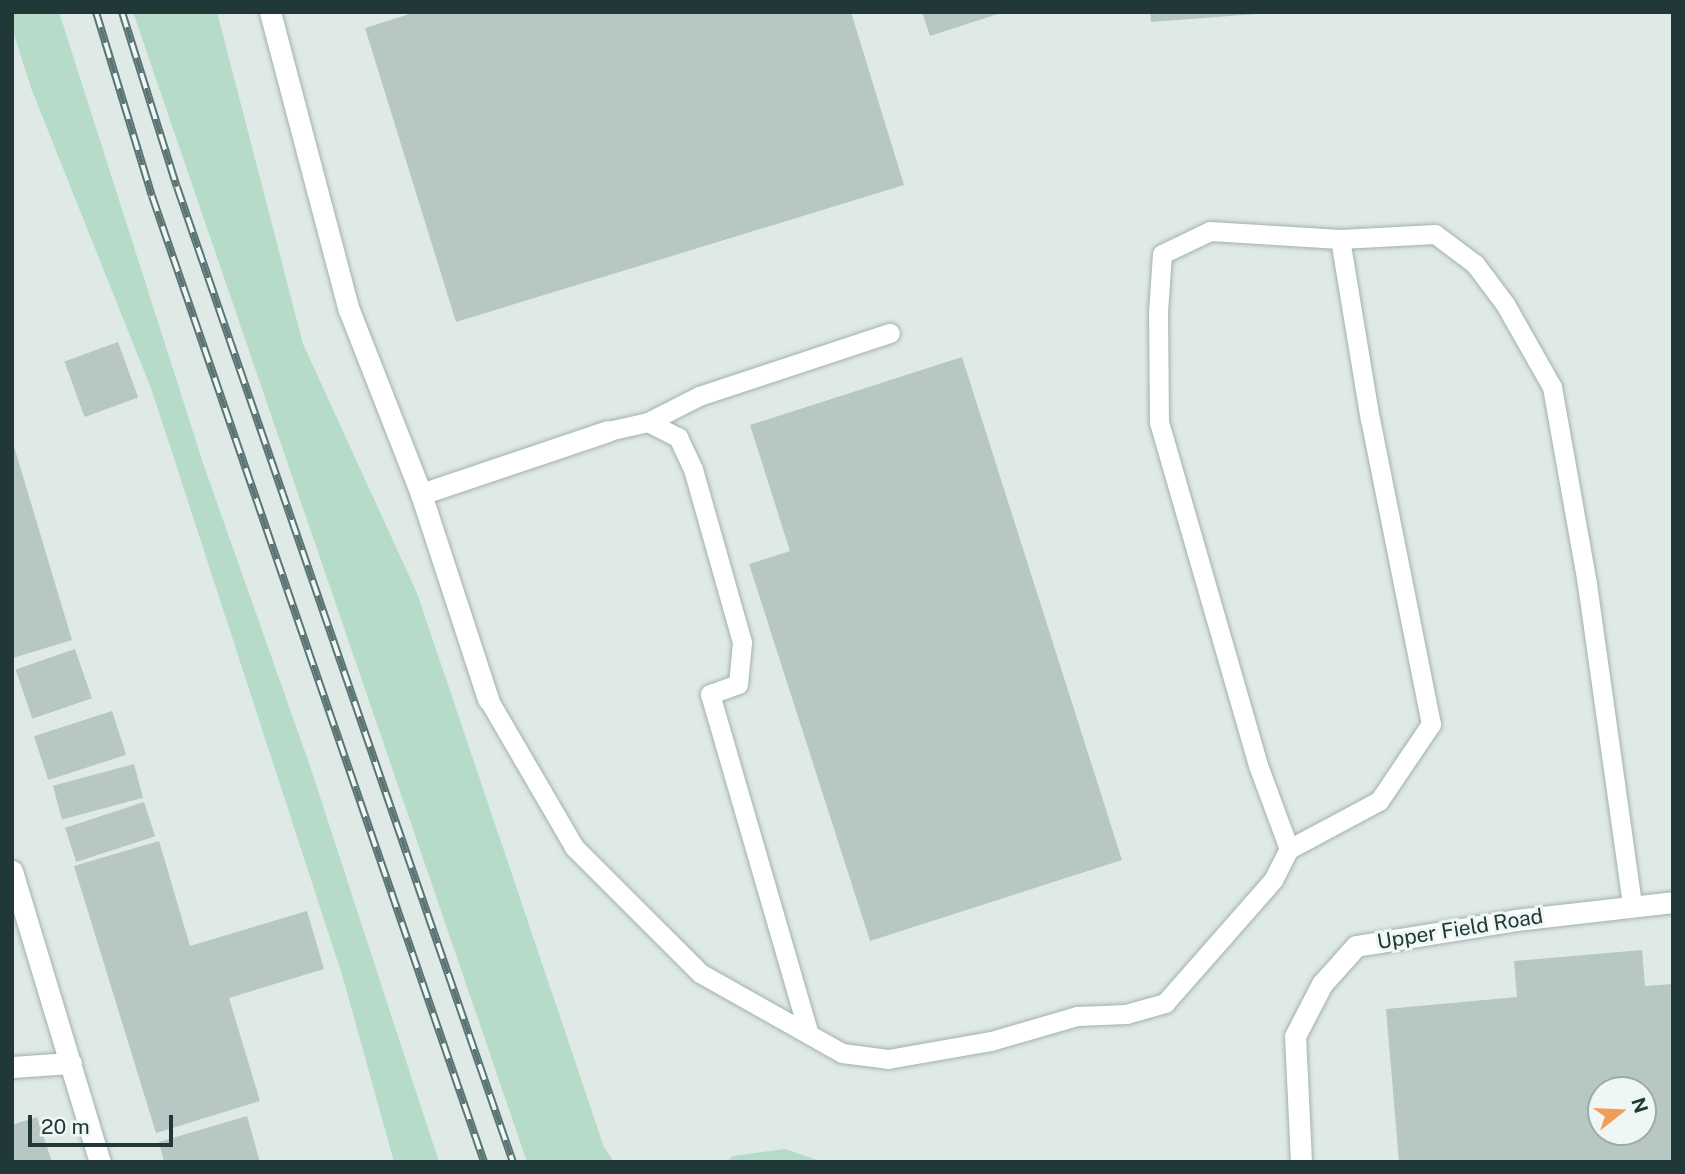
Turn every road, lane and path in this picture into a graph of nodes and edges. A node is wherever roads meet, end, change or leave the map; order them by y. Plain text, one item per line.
1 (270, 12) edge
2 (1340, 239) junction
3 (890, 333) dead end
4 (648, 422) junction
5 (608, 431) joint
6 (421, 494) junction
7 (488, 699) joint
8 (1289, 849) junction
9 (12, 870) edge
10 (1673, 902) edge
11 (1632, 904) junction
12 (809, 1034) junction
13 (71, 1063) junction
14 (12, 1067) edge
15 (100, 1162) edge
16 (1301, 1162) edge

1 - 6 street
2 - 8 lane
2 - 8 lane
2 - 11 lane
3 - 4 lane
4 - 5 lane
4 - 12 lane
5 - 6 street
6 - 7 street
7 - 12 lane
8 - 12 lane
9 - 13 street
10 - 11 street, Upper Field Road
11 - 16 street, Upper Field Road
13 - 14 street
13 - 15 street

